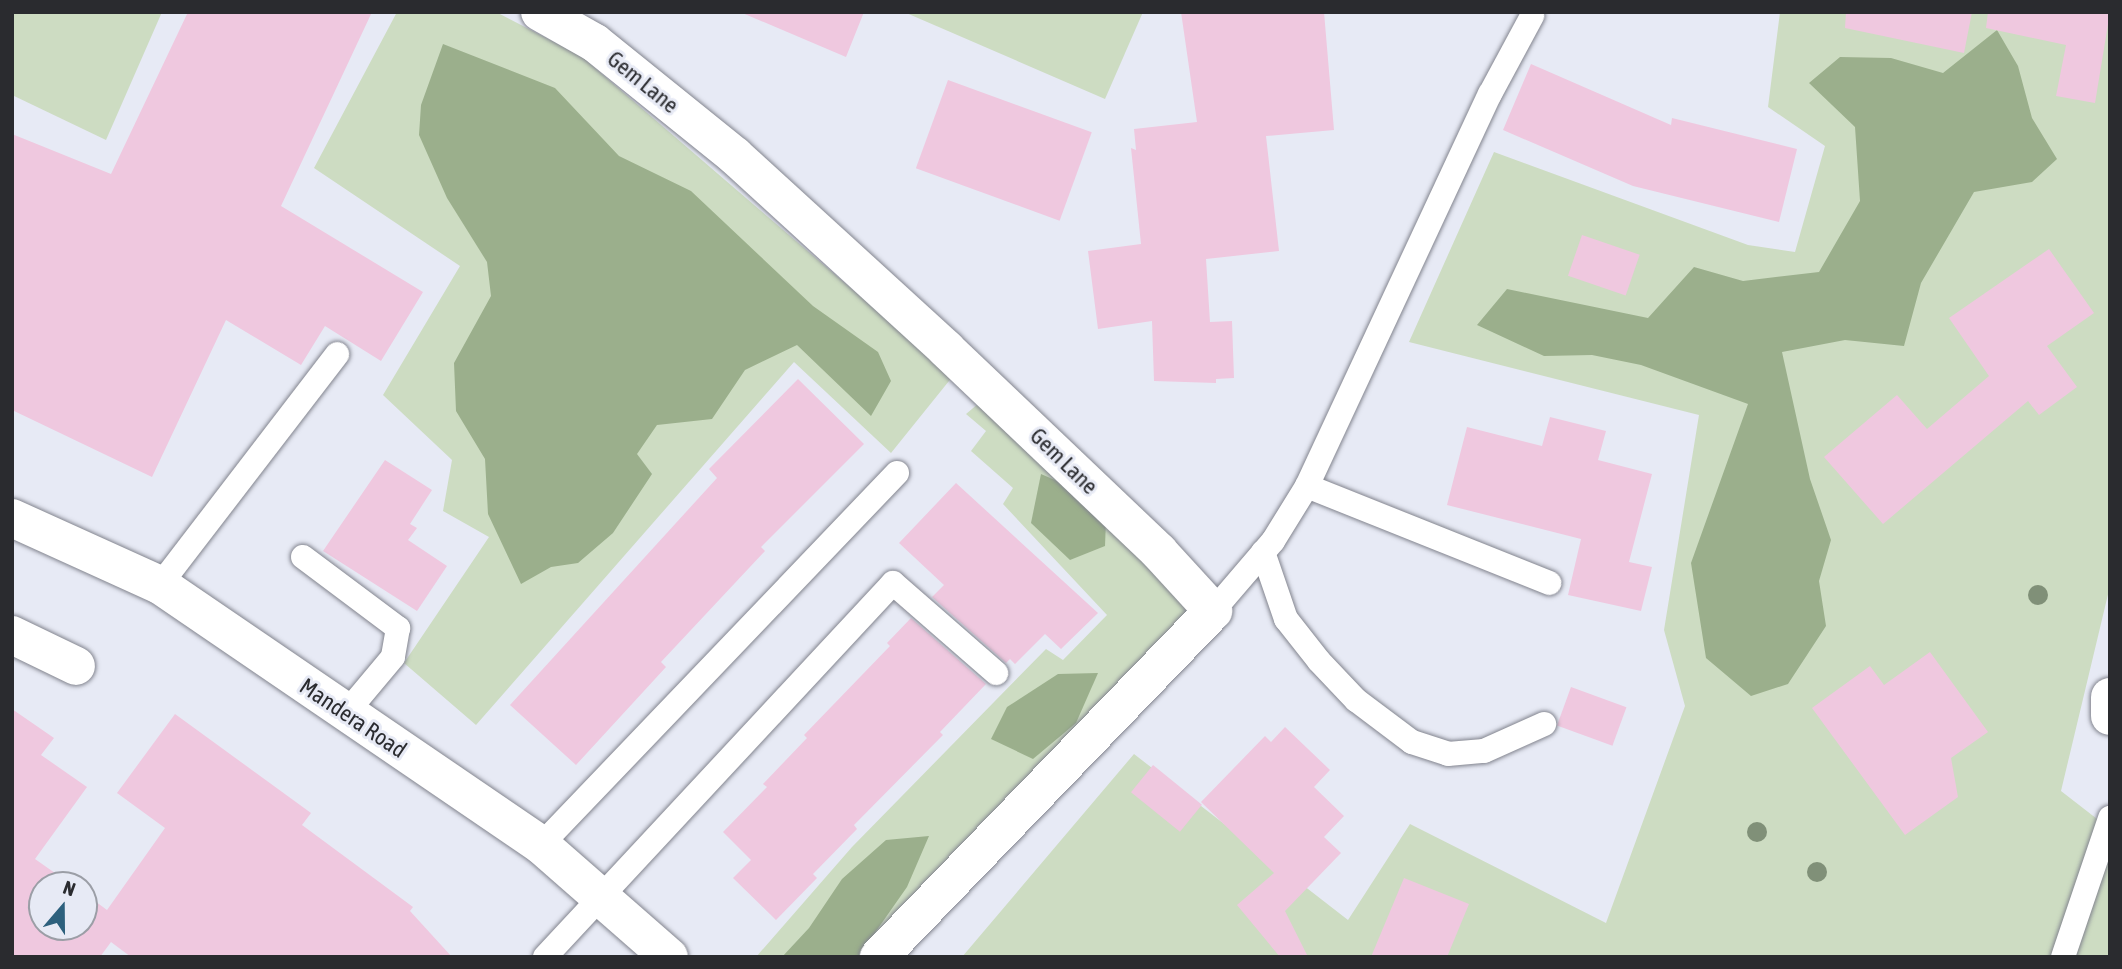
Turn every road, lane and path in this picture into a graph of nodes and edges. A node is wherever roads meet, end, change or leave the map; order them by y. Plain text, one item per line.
1 (540, 12) edge
2 (1532, 16) dead end
3 (337, 354) dead end
4 (897, 473) dead end
5 (1307, 486) junction
6 (12, 518) edge
7 (1263, 552) junction
8 (303, 557) dead end
9 (1549, 583) dead end
10 (160, 585) junction
11 (1213, 611) junction
12 (12, 635) edge
13 (76, 666) dead end
14 (996, 673) dead end
15 (2110, 697) edge
16 (346, 713) junction
17 (2110, 716) edge
18 (1544, 724) dead end
19 (2110, 818) edge
20 (541, 845) junction
21 (601, 897) junction
22 (545, 957) edge
23 (670, 957) edge
24 (879, 957) edge
25 (2063, 957) edge

1 - 11 street, Gem Lane
2 - 5 lane
3 - 10 lane
4 - 20 lane
5 - 7 lane
5 - 9 lane
6 - 10 street, Mandera Road
7 - 11 lane
7 - 18 lane
8 - 16 lane
10 - 16 street, Mandera Road
11 - 24 street
12 - 13 street
14 - 21 lane
15 - 17 street
16 - 20 street, Mandera Road
19 - 25 lane
20 - 21 street, Mandera Road
21 - 22 lane
21 - 23 street, Mandera Road

